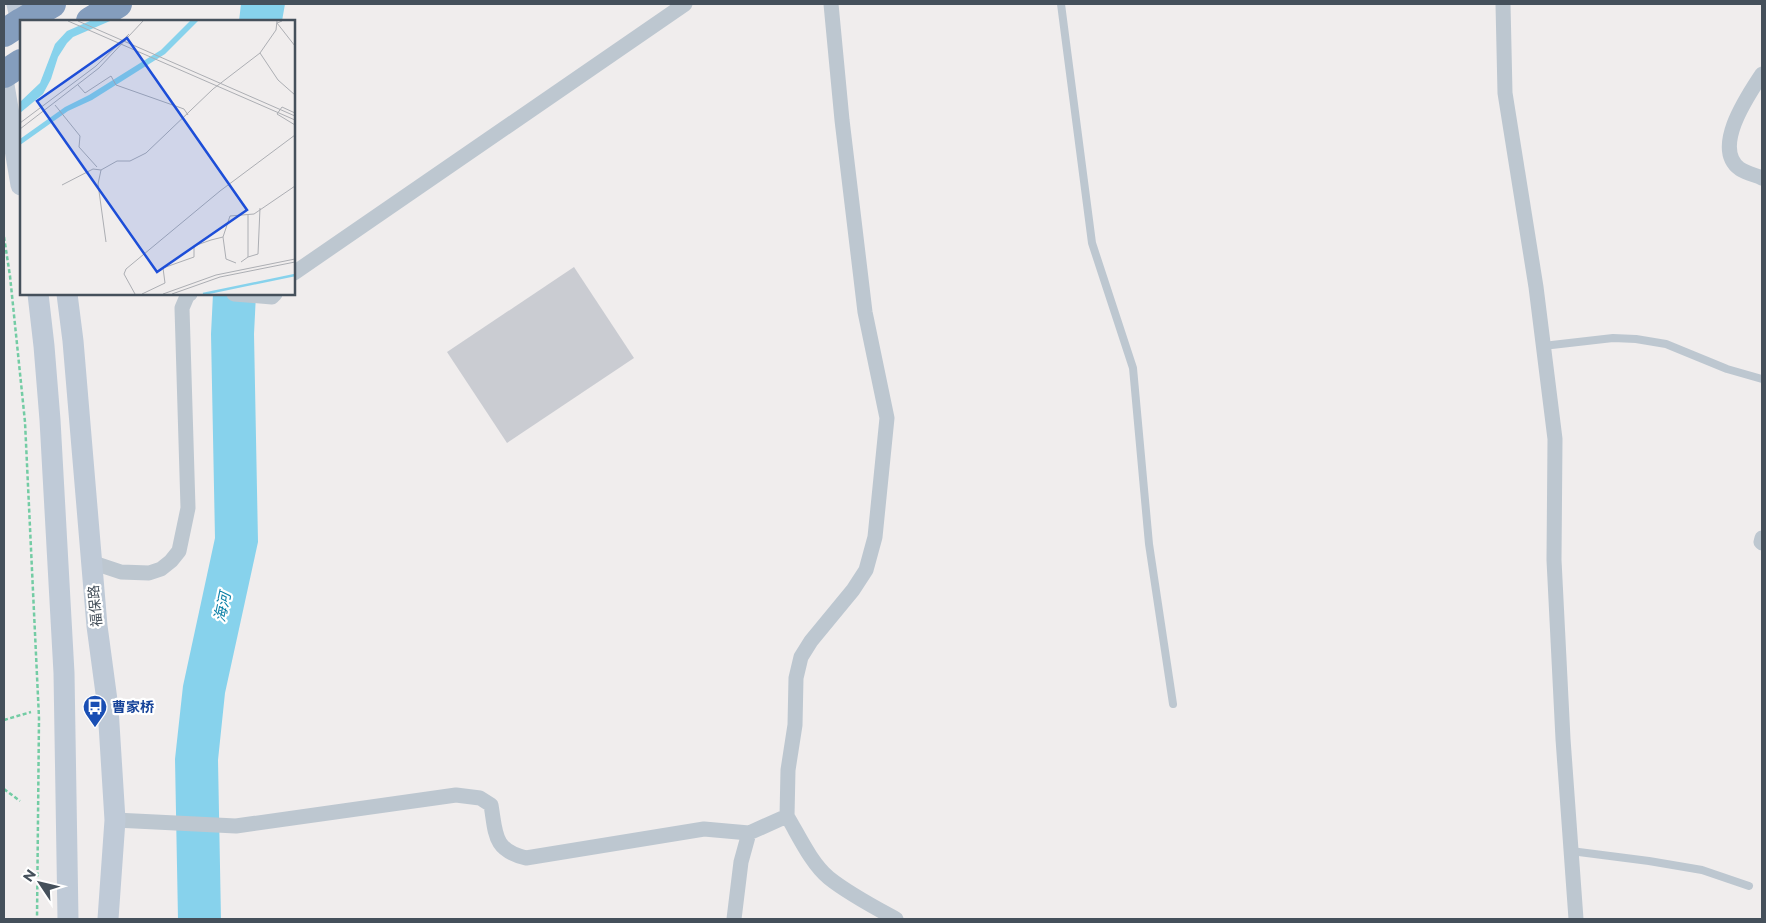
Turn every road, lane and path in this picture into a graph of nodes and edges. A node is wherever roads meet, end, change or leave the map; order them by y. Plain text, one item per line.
1 (17, 4) edge
2 (52, 4) edge
3 (118, 4) edge
4 (685, 4) edge
5 (831, 4) edge
6 (1061, 4) edge
7 (1502, 4) edge
8 (21, 20) edge
9 (25, 20) edge
10 (92, 20) edge
11 (20, 23) edge
12 (4, 33) edge
13 (20, 64) edge
14 (4, 74) edge
15 (1762, 74) edge
16 (4, 86) edge
17 (1762, 178) edge
18 (20, 179) edge
19 (4, 237) edge
20 (295, 272) edge
21 (38, 295) edge
22 (66, 295) edge
23 (188, 295) edge
24 (1543, 346) junction
25 (1762, 379) edge
26 (1762, 538) edge
27 (1762, 543) edge
28 (91, 562) junction
29 (1173, 704) dead end
30 (31, 712) dead end
31 (4, 720) edge
32 (4, 789) edge
33 (20, 801) dead end
34 (787, 816) junction
35 (115, 820) junction
36 (749, 833) junction
37 (1571, 851) junction
38 (1748, 886) dead end
39 (37, 919) edge
40 (68, 919) edge
41 (108, 919) edge
42 (734, 919) edge
43 (896, 919) edge
44 (1576, 919) edge

1 - 8 main road
2 - 9 highway
3 - 10 highway
4 - 20 street
5 - 34 street
6 - 29 lane
7 - 24 street
11 - 12 highway
13 - 14 highway
15 - 17 street
16 - 18 main road
19 - 39 path
21 - 40 main road
22 - 28 main road, 福保路
23 - 28 street
24 - 25 lane
24 - 37 street
26 - 27 street
28 - 35 main road, 福保路
30 - 31 path
32 - 33 path
34 - 36 street
34 - 43 street
35 - 36 street
35 - 41 main road, 福保路
36 - 42 street
37 - 38 lane
37 - 44 street

